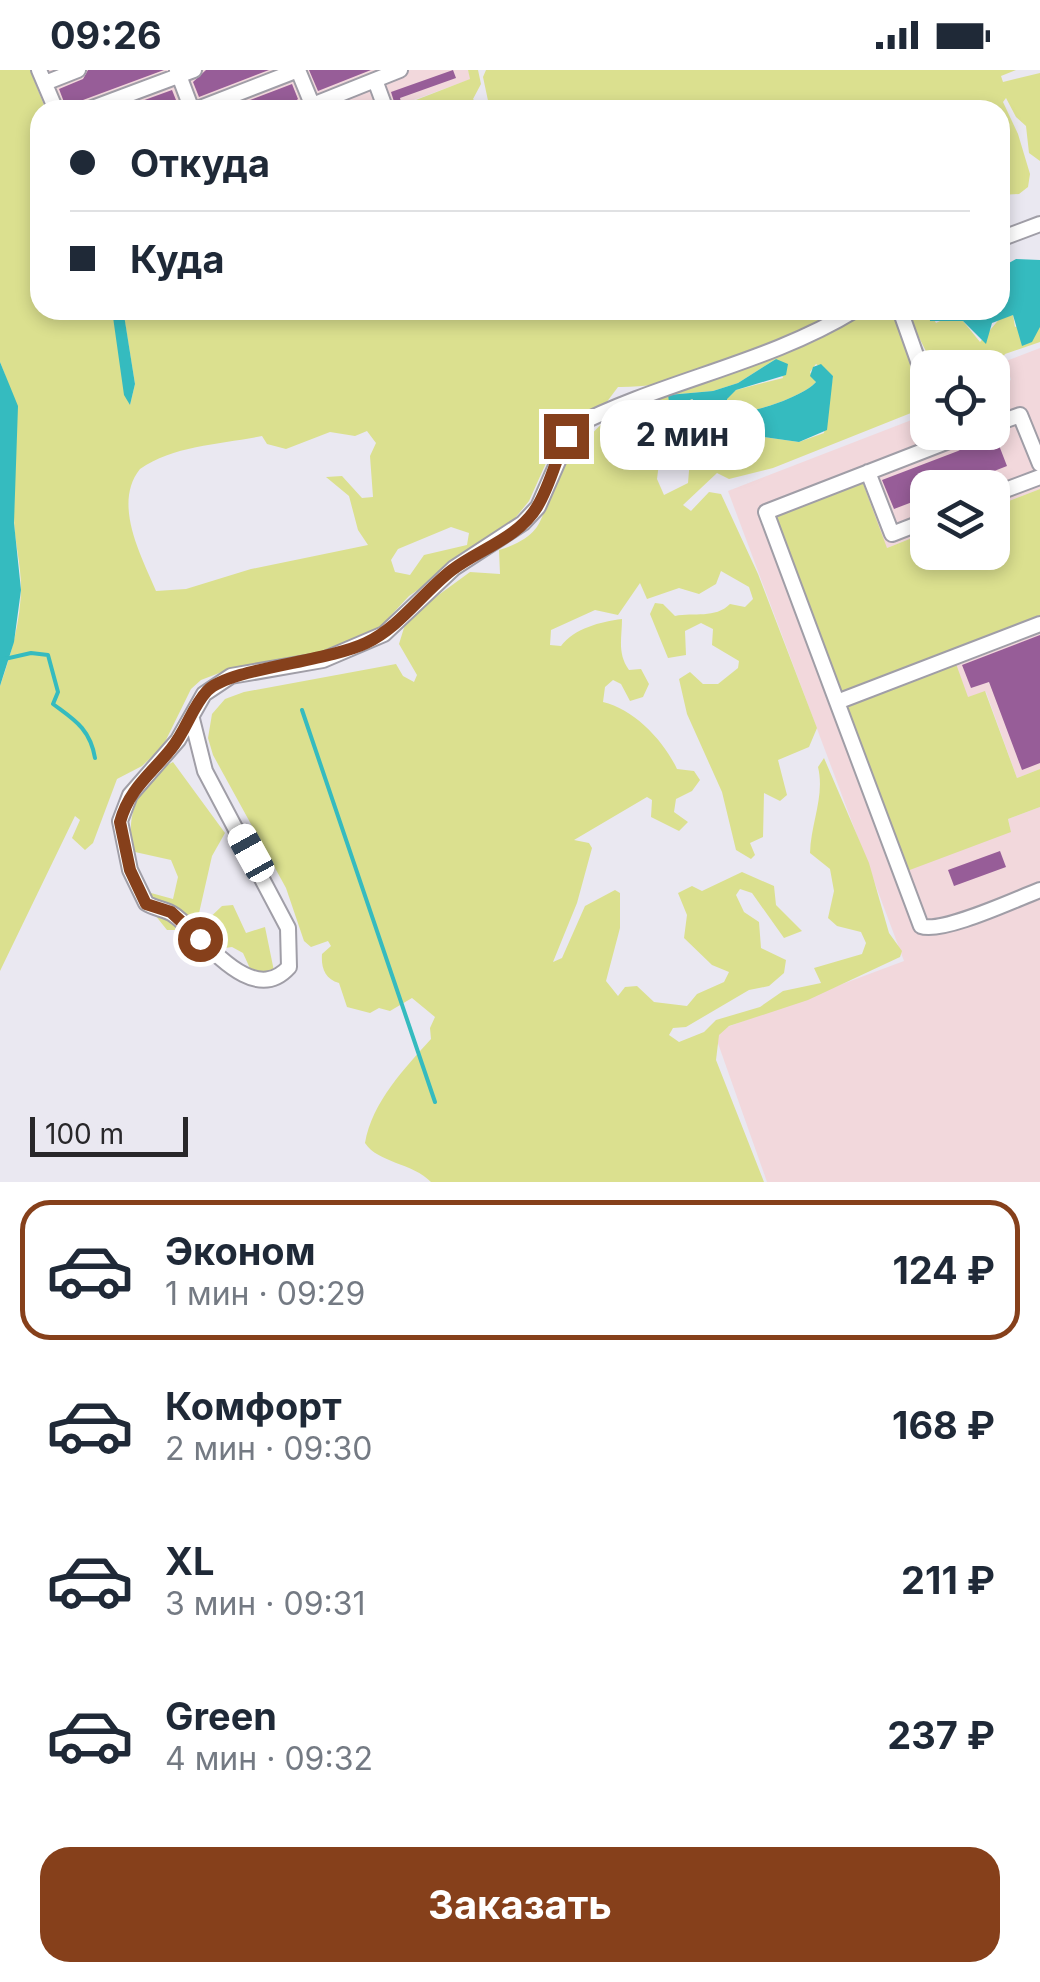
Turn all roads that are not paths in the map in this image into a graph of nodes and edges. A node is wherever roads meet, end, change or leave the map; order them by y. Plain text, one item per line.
1 (78, 70) edge
2 (298, 70) edge
3 (400, 70) edge
4 (183, 72) edge
5 (42, 76) edge
6 (375, 80) junction
7 (52, 100) edge
8 (112, 100) edge
9 (190, 100) edge
10 (219, 100) edge
11 (307, 100) edge
12 (328, 100) edge
13 (382, 100) edge
14 (1040, 224) edge
15 (1010, 235) edge
16 (835, 320) edge
17 (904, 320) edge
18 (914, 350) edge
19 (1010, 419) edge
20 (916, 450) edge
21 (1040, 464) edge
22 (868, 472) junction
23 (1040, 477) edge
24 (1010, 488) edge
25 (910, 527) edge
26 (1040, 624) edge
27 (837, 702) junction
28 (192, 719) junction
29 (1040, 890) edge

1 - 5 lane
2 - 10 lane
2 - 11 lane
3 - 6 lane
4 - 8 lane
4 - 9 lane
5 - 7 lane
6 - 12 lane
6 - 13 lane
14 - 15 lane
16 - 28 lane
17 - 18 lane
19 - 21 lane
20 - 22 lane
22 - 25 lane
22 - 27 lane
23 - 24 lane
26 - 27 lane
27 - 29 lane
28 - 28 lane

